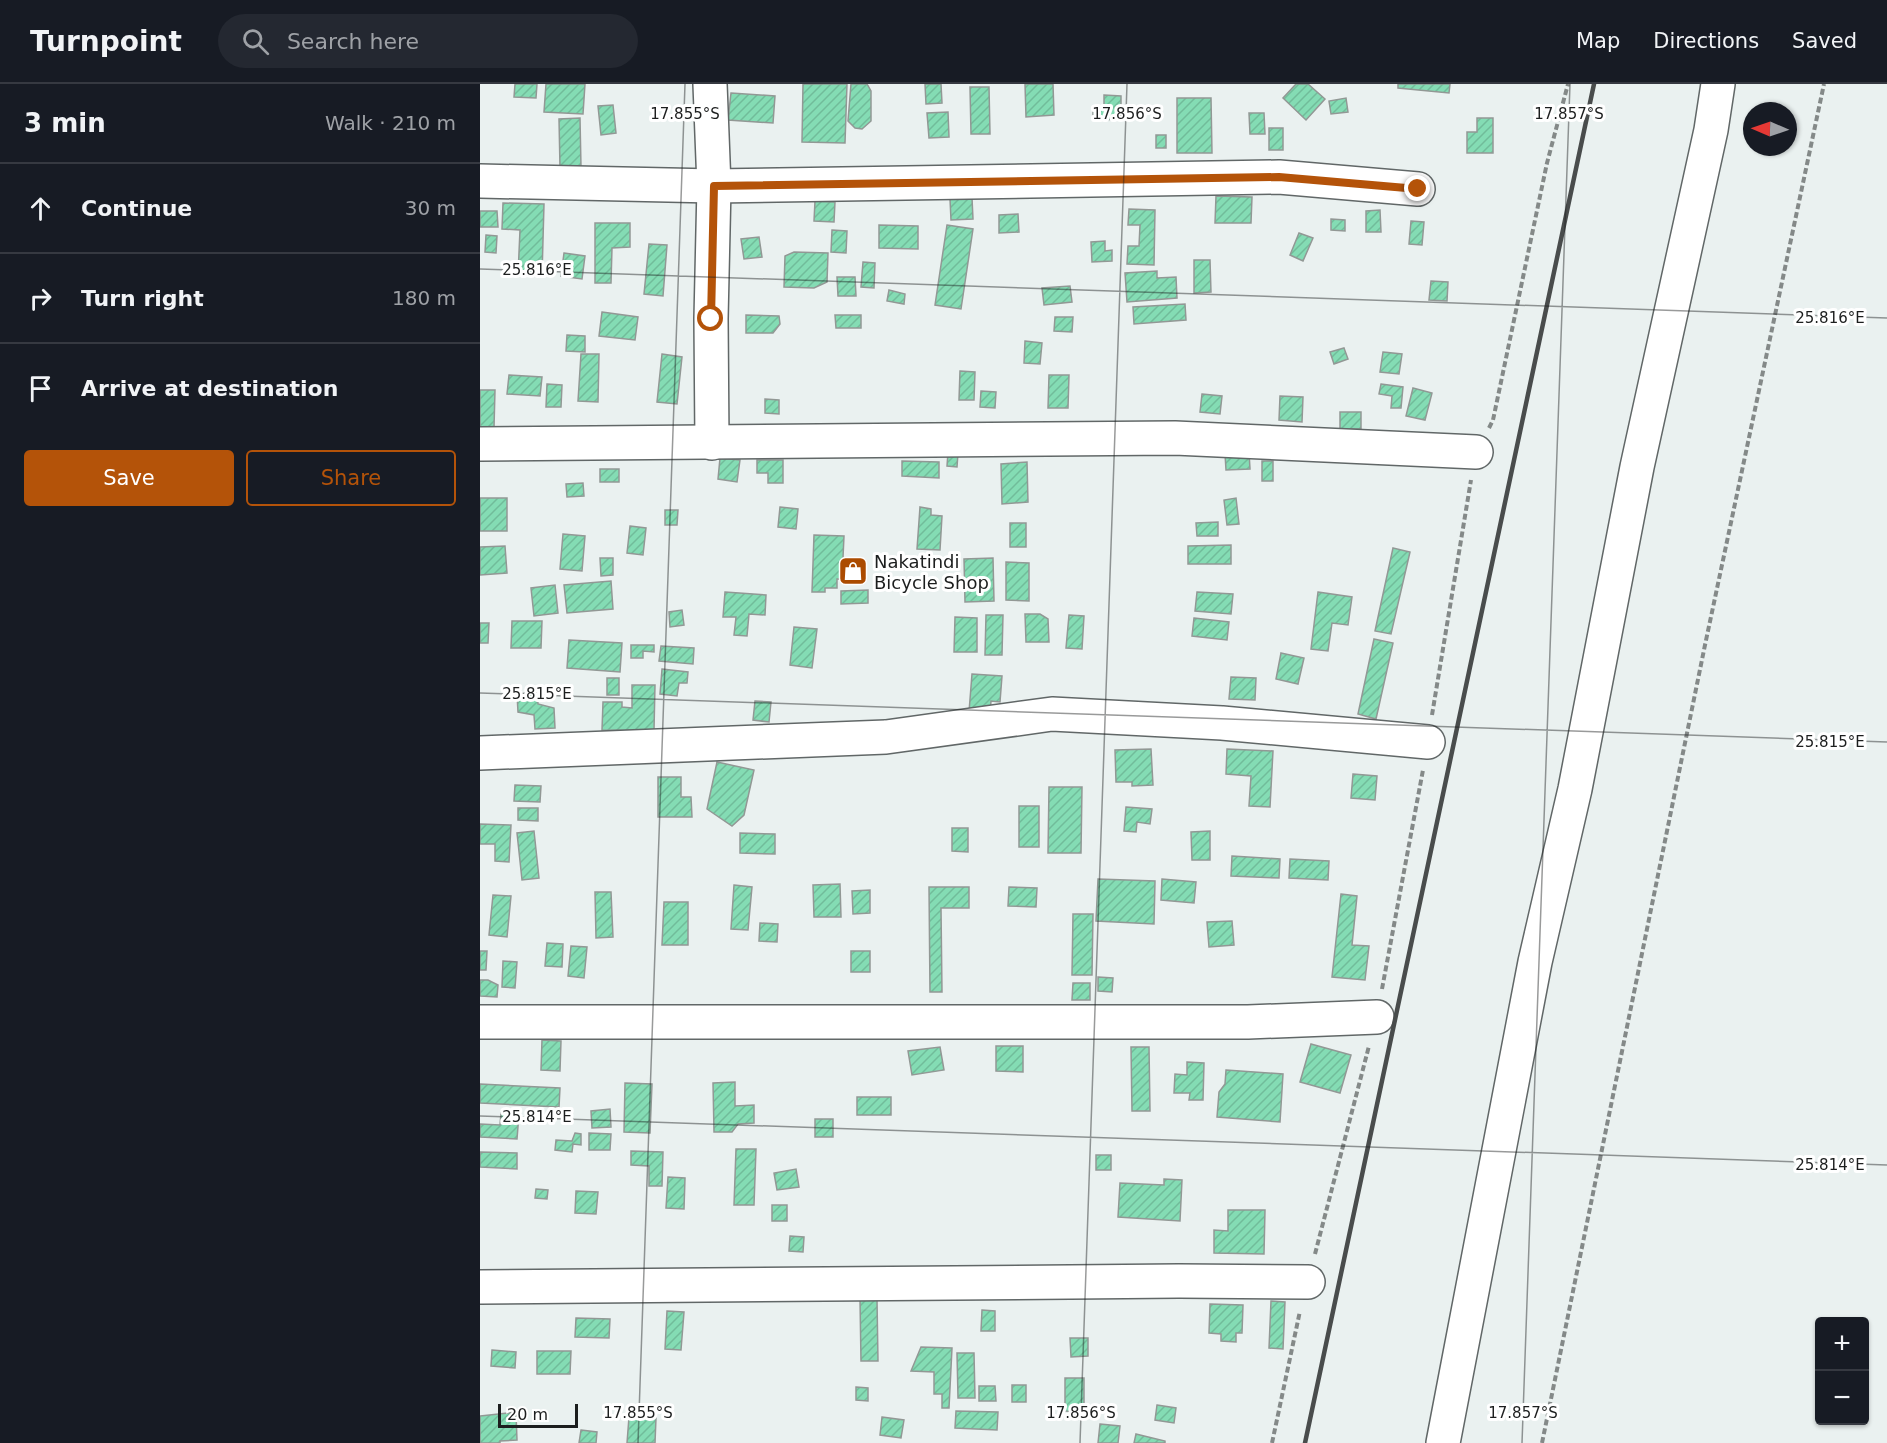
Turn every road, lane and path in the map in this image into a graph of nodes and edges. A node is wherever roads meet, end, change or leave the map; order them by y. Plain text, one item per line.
1 (710, 84) edge
2 (1718, 84) edge
3 (1824, 84) edge
4 (480, 181) edge
5 (714, 186) junction
6 (1418, 189) dead end
7 (712, 442) junction
8 (480, 444) edge
9 (1476, 452) dead end
10 (1428, 742) dead end
11 (480, 753) edge
12 (1377, 1017) dead end
13 (480, 1022) edge
14 (1308, 1282) dead end
15 (480, 1287) edge
16 (1443, 1443) edge
17 (1542, 1443) edge

1 - 5 street
2 - 16 street
3 - 17 path
4 - 5 street
5 - 6 street
5 - 7 street
7 - 8 street
7 - 9 street
10 - 11 street
12 - 13 street
14 - 15 street

